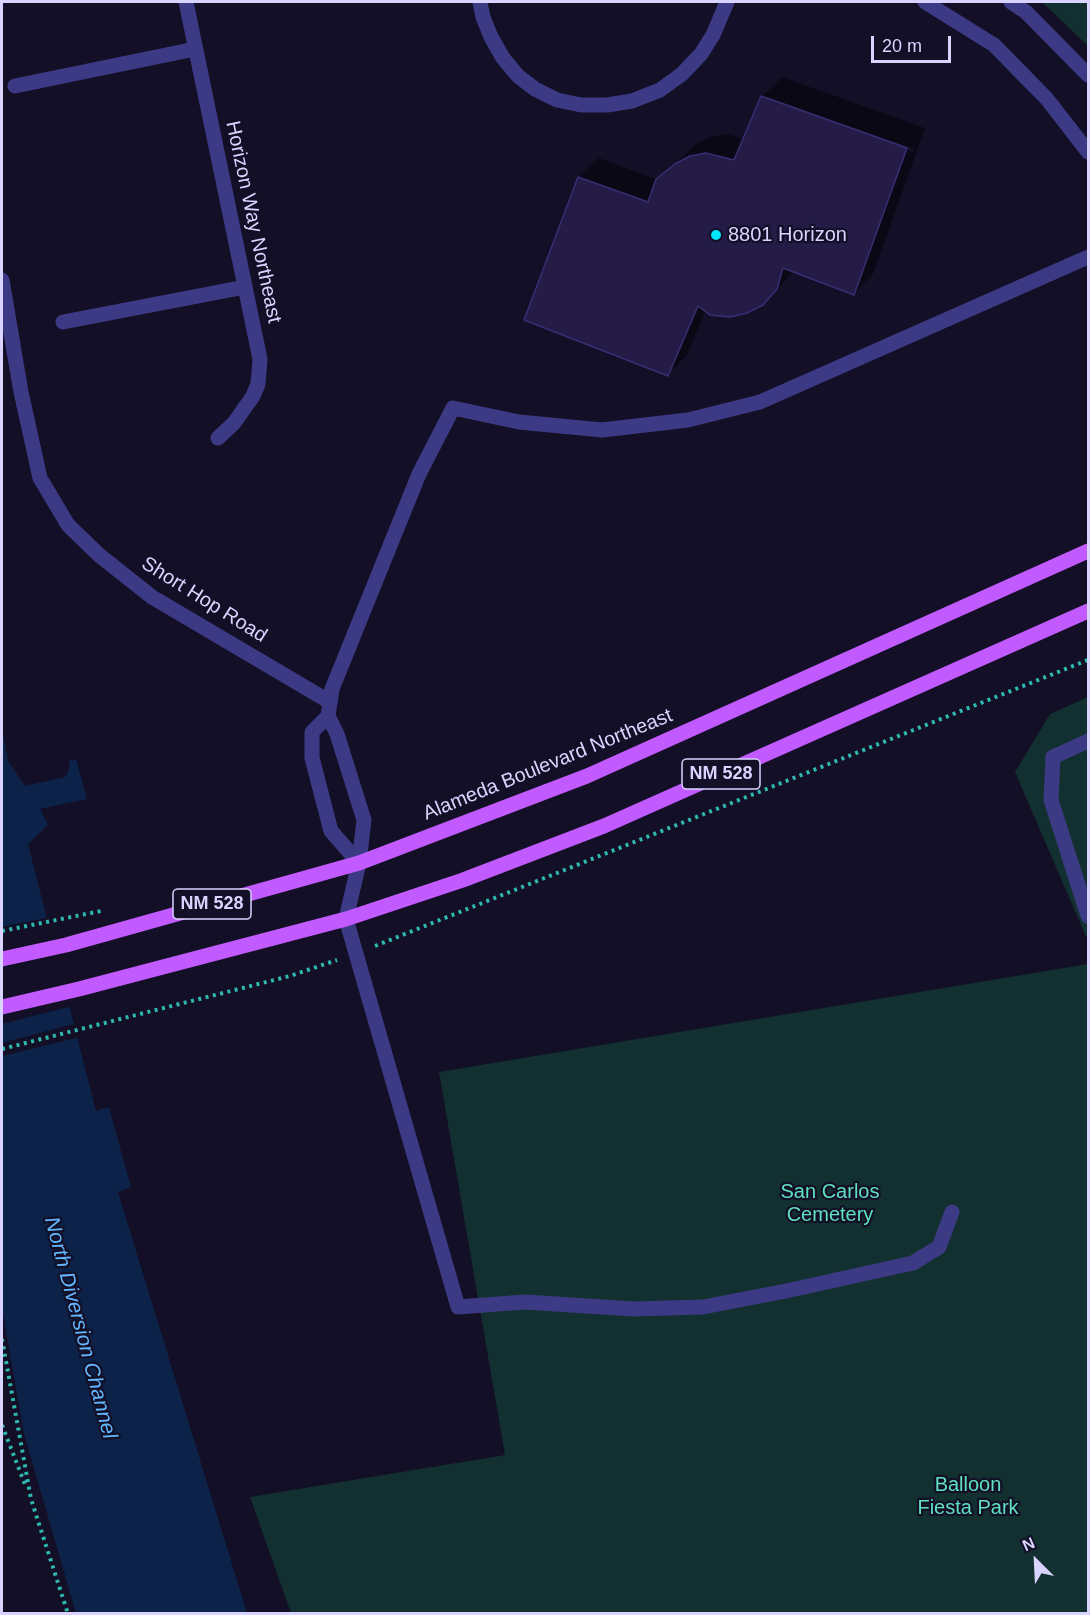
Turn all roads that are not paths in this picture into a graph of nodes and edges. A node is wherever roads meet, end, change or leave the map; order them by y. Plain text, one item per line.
1 (186, 2) edge
2 (480, 2) edge
3 (727, 2) edge
4 (925, 2) edge
5 (1011, 2) edge
6 (195, 49) junction
7 (1089, 75) edge
8 (15, 86) dead end
9 (1089, 152) edge
10 (1089, 257) edge
11 (2, 280) edge
12 (245, 287) junction
13 (63, 322) dead end
14 (218, 438) dead end
15 (1089, 551) edge
16 (1089, 611) edge
17 (329, 709) junction
18 (1089, 741) edge
19 (359, 863) junction
20 (1089, 915) edge
21 (346, 919) junction
22 (2, 959) edge
23 (2, 1006) edge
24 (952, 1212) dead end

1 - 6 street, Horizon Way Northeast
2 - 3 street
4 - 9 street
5 - 7 street
6 - 8 street
6 - 12 street, Horizon Way Northeast
10 - 17 street
11 - 17 street, Short Hop Road
12 - 13 street
12 - 14 street, Horizon Way Northeast
15 - 19 main road, Alameda Boulevard Northeast / NM 528
16 - 21 main road, NM 528
17 - 19 street
17 - 19 street
18 - 20 street
19 - 21 street
19 - 22 main road, Alameda Boulevard Northeast / NM 528
21 - 23 main road, NM 528
21 - 24 street

